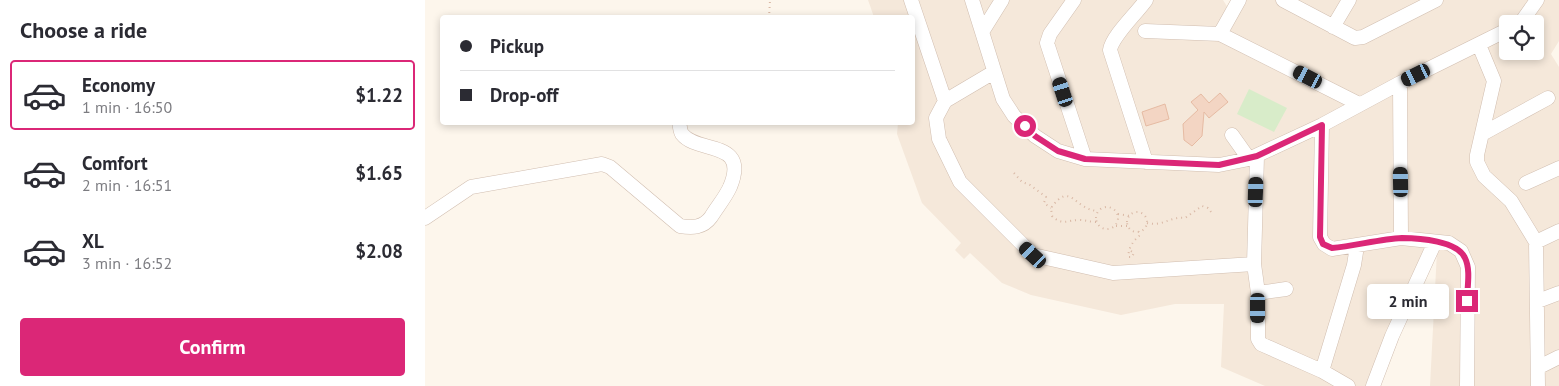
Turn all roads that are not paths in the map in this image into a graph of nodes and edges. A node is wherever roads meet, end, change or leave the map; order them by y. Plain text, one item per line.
1 (911, 0) edge
2 (972, 0) edge
3 (1002, 0) edge
4 (1074, 0) edge
5 (1147, 0) edge
6 (1239, 0) edge
7 (1349, 0) edge
8 (1408, 0) edge
9 (1537, 0) edge
10 (1288, 1) edge
11 (1433, 1) edge
12 (1136, 15) junction
13 (1526, 15) edge
14 (1400, 18) junction
15 (1333, 26) junction
16 (1145, 31) junction
17 (982, 32) junction
18 (1120, 32) junction
19 (1220, 34) junction
20 (1499, 34) edge
21 (1479, 45) junction
22 (994, 72) junction
23 (1400, 83) junction
24 (1548, 98) dead end
25 (945, 101) junction
26 (1359, 104) junction
27 (680, 125) edge
28 (1322, 125) junction
29 (1482, 134) junction
30 (1232, 135) dead end
31 (1253, 157) junction
32 (1085, 159) junction
33 (1147, 162) junction
34 (1559, 168) edge
35 (1526, 183) dead end
36 (425, 218) edge
37 (1559, 230) edge
38 (1401, 238) junction
39 (1435, 242) junction
40 (1536, 242) junction
41 (1357, 246) junction
42 (1254, 264) junction
43 (1286, 289) dead end
44 (1258, 293) junction
45 (1559, 293) edge
46 (1537, 301) junction
47 (1559, 357) edge
48 (1539, 367) junction
49 (1322, 371) junction
50 (1348, 386) edge
51 (1373, 386) edge
52 (1467, 386) edge
53 (1538, 386) edge

1 - 25 street
2 - 17 street
3 - 17 street
4 - 32 street
5 - 12 street
6 - 19 street
7 - 15 street
8 - 14 street
9 - 13 street
10 - 15 street
11 - 14 street
12 - 16 street
12 - 18 street
14 - 15 street
16 - 18 street
16 - 19 street
17 - 22 street
18 - 33 street
19 - 26 street
20 - 21 street
21 - 23 street
21 - 29 street
22 - 25 street
22 - 32 street
23 - 26 street
23 - 38 street
24 - 29 street
25 - 42 street
26 - 28 street
27 - 36 street
28 - 31 street
28 - 41 street
29 - 40 street
30 - 31 street
31 - 33 street
31 - 42 street
32 - 33 street
34 - 35 street
37 - 40 street
38 - 39 street
38 - 41 street
39 - 51 street
39 - 52 street
40 - 46 street
41 - 49 street
42 - 44 street
43 - 44 street
44 - 49 street
45 - 46 street
46 - 48 street
47 - 48 street
48 - 53 street
49 - 50 street

